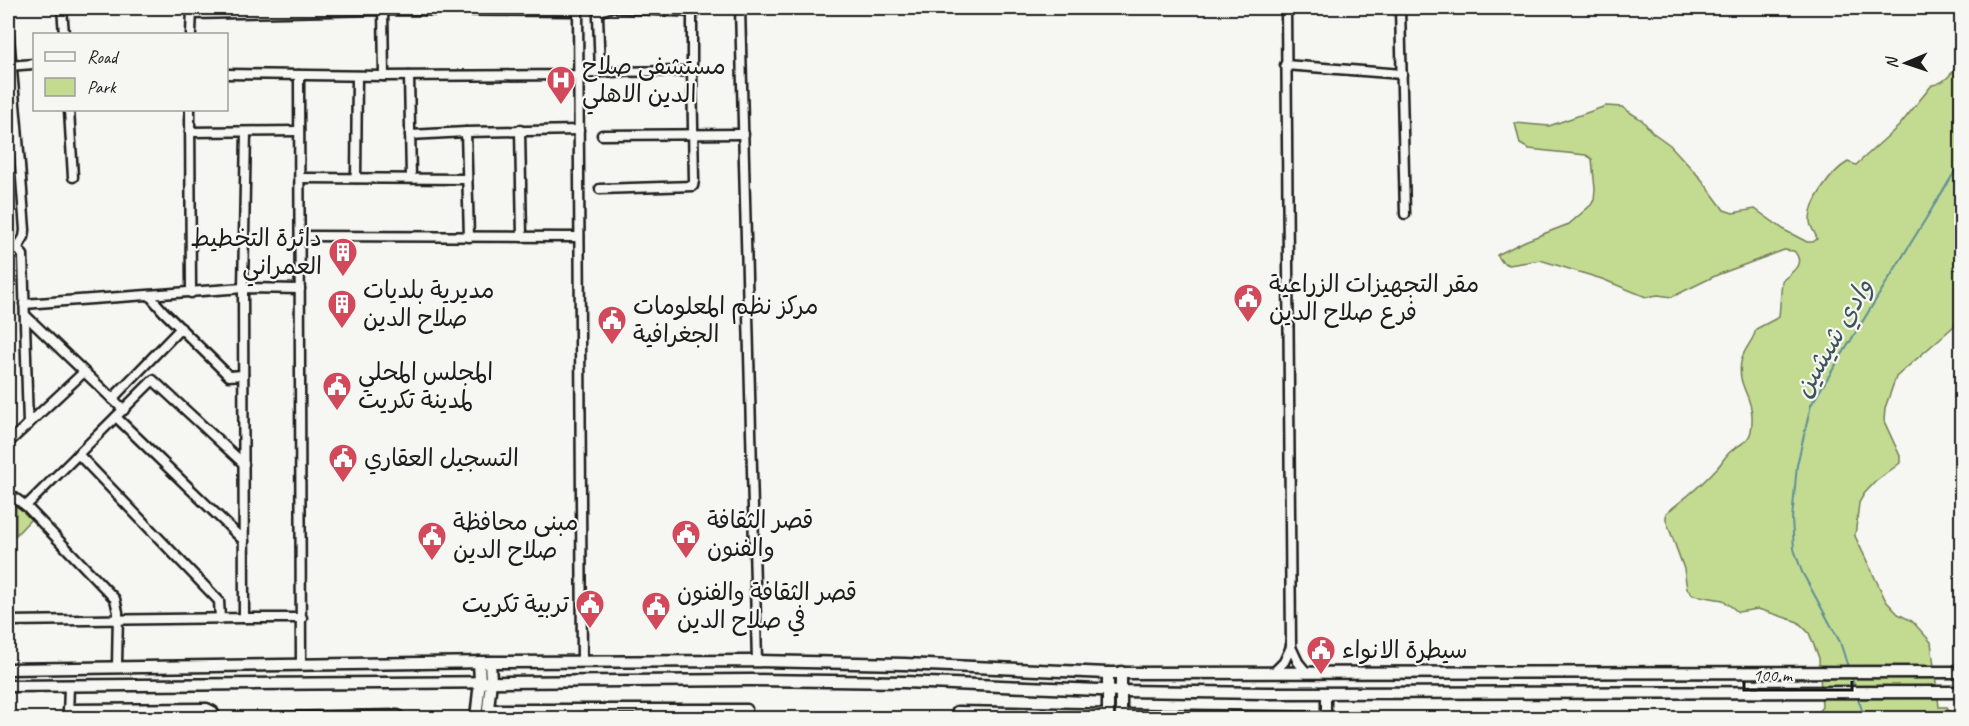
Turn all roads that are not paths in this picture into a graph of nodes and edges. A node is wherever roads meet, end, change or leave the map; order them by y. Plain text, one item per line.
1 (62, 8) edge
2 (609, 8) edge
3 (618, 8) edge
4 (740, 8) edge
5 (1286, 8) edge
6 (1400, 8) edge
7 (383, 9) edge
8 (448, 9) edge
9 (510, 9) edge
10 (578, 9) edge
11 (192, 11) edge
12 (8, 26) edge
13 (64, 33) edge
14 (191, 33) edge
15 (33, 64) edge
16 (1285, 65) junction
17 (10, 66) edge
18 (693, 71) junction
19 (600, 72) junction
20 (228, 74) edge
21 (1402, 74) junction
22 (299, 75) junction
23 (409, 75) junction
24 (578, 75) junction
25 (357, 76) junction
26 (384, 76) junction
27 (69, 111) edge
28 (190, 111) edge
29 (18, 126) junction
30 (8, 127) edge
31 (520, 130) junction
32 (579, 130) junction
33 (299, 131) junction
34 (190, 132) junction
35 (246, 132) junction
36 (466, 132) junction
37 (694, 134) junction
38 (744, 134) junction
39 (410, 135) junction
40 (602, 135) dead end
41 (73, 177) dead end
42 (300, 178) junction
43 (356, 178) junction
44 (411, 178) junction
45 (467, 179) junction
46 (600, 189) dead end
47 (1405, 214) dead end
48 (300, 236) junction
49 (469, 237) junction
50 (522, 237) junction
51 (579, 237) junction
52 (12, 249) edge
53 (243, 288) junction
54 (300, 290) junction
55 (191, 293) junction
56 (150, 296) junction
57 (24, 304) junction
58 (25, 315) junction
59 (181, 328) junction
60 (84, 372) junction
61 (243, 375) junction
62 (112, 399) junction
63 (124, 410) junction
64 (116, 417) junction
65 (28, 425) junction
66 (8, 443) edge
67 (78, 454) junction
68 (244, 464) junction
69 (8, 493) edge
70 (26, 506) junction
71 (244, 542) junction
72 (244, 618) junction
73 (302, 618) junction
74 (220, 619) junction
75 (118, 620) junction
76 (8, 621) edge
77 (1291, 647) junction
78 (757, 661) junction
79 (484, 662) junction
80 (582, 662) junction
81 (301, 665) junction
82 (117, 666) junction
83 (8, 669) edge
84 (1121, 672) junction
85 (1962, 672) edge
86 (1108, 673) junction
87 (1273, 673) junction
88 (1307, 673) junction
89 (1411, 674) junction
90 (485, 682) junction
91 (69, 685) junction
92 (8, 686) edge
93 (1108, 690) junction
94 (1122, 691) junction
95 (1962, 692) edge
96 (1326, 693) junction
97 (1414, 693) junction
98 (747, 709) dead end
99 (957, 711) dead end
100 (68, 714) edge
101 (487, 714) edge
102 (556, 714) edge
103 (1108, 716) edge
104 (1121, 716) edge
105 (216, 718) edge
106 (278, 718) edge
107 (398, 718) edge
108 (476, 718) edge
109 (1326, 718) edge

1 - 13 street
2 - 19 street
3 - 18 street
4 - 38 street
5 - 16 street
6 - 21 street
7 - 8 street
7 - 11 street
7 - 26 street
8 - 9 street
9 - 10 street
10 - 24 street
11 - 14 street
12 - 17 street
15 - 17 street
16 - 21 street
16 - 77 street
17 - 29 street
18 - 19 street
18 - 37 street
19 - 24 street
20 - 22 street
21 - 47 street
22 - 25 street
22 - 33 street
23 - 24 street
23 - 26 street
23 - 39 street
24 - 32 street
25 - 26 street
25 - 43 street
27 - 41 street
28 - 34 street
29 - 30 street
29 - 52 street
31 - 32 street
31 - 36 street
31 - 50 street
32 - 51 street
33 - 35 street
33 - 42 street
34 - 35 street
34 - 55 street
35 - 53 street
36 - 39 street
36 - 45 street
37 - 38 street
37 - 40 street
37 - 46 street
38 - 78 street
39 - 44 street
42 - 43 street
42 - 48 street
43 - 44 street
44 - 45 street
45 - 49 street
48 - 49 street
48 - 54 street
49 - 50 street
50 - 51 street
51 - 80 street
52 - 57 street
53 - 54 street
53 - 55 street
53 - 61 street
54 - 73 street
55 - 56 street
56 - 57 street
56 - 59 street
57 - 58 street
58 - 60 street
58 - 65 street
59 - 61 street
59 - 62 street
60 - 62 street
60 - 65 street
61 - 68 street
62 - 63 street
63 - 64 street
63 - 68 street
64 - 67 street
64 - 71 street
65 - 66 street
67 - 70 street
67 - 74 street
68 - 71 street
69 - 70 street
70 - 75 street
71 - 72 street
72 - 73 street
72 - 74 street
73 - 81 street
74 - 75 street
75 - 76 street
75 - 82 street
77 - 87 street
77 - 88 street
78 - 80 main road
78 - 86 main road
79 - 80 main road
79 - 81 main road
79 - 90 main road
81 - 82 main road
82 - 83 main road
84 - 86 main road
84 - 87 main road
84 - 94 main road
85 - 89 main road
86 - 93 main road
87 - 88 main road
88 - 89 main road
89 - 97 main road
90 - 91 main road
90 - 93 main road
90 - 101 main road
90 - 108 main road
91 - 92 main road
91 - 100 street
93 - 94 main road
93 - 103 main road
94 - 96 main road
94 - 104 main road
95 - 97 main road
96 - 97 main road
96 - 109 street
98 - 102 street
99 - 103 street
100 - 105 street
101 - 102 street
104 - 109 street
106 - 107 street

